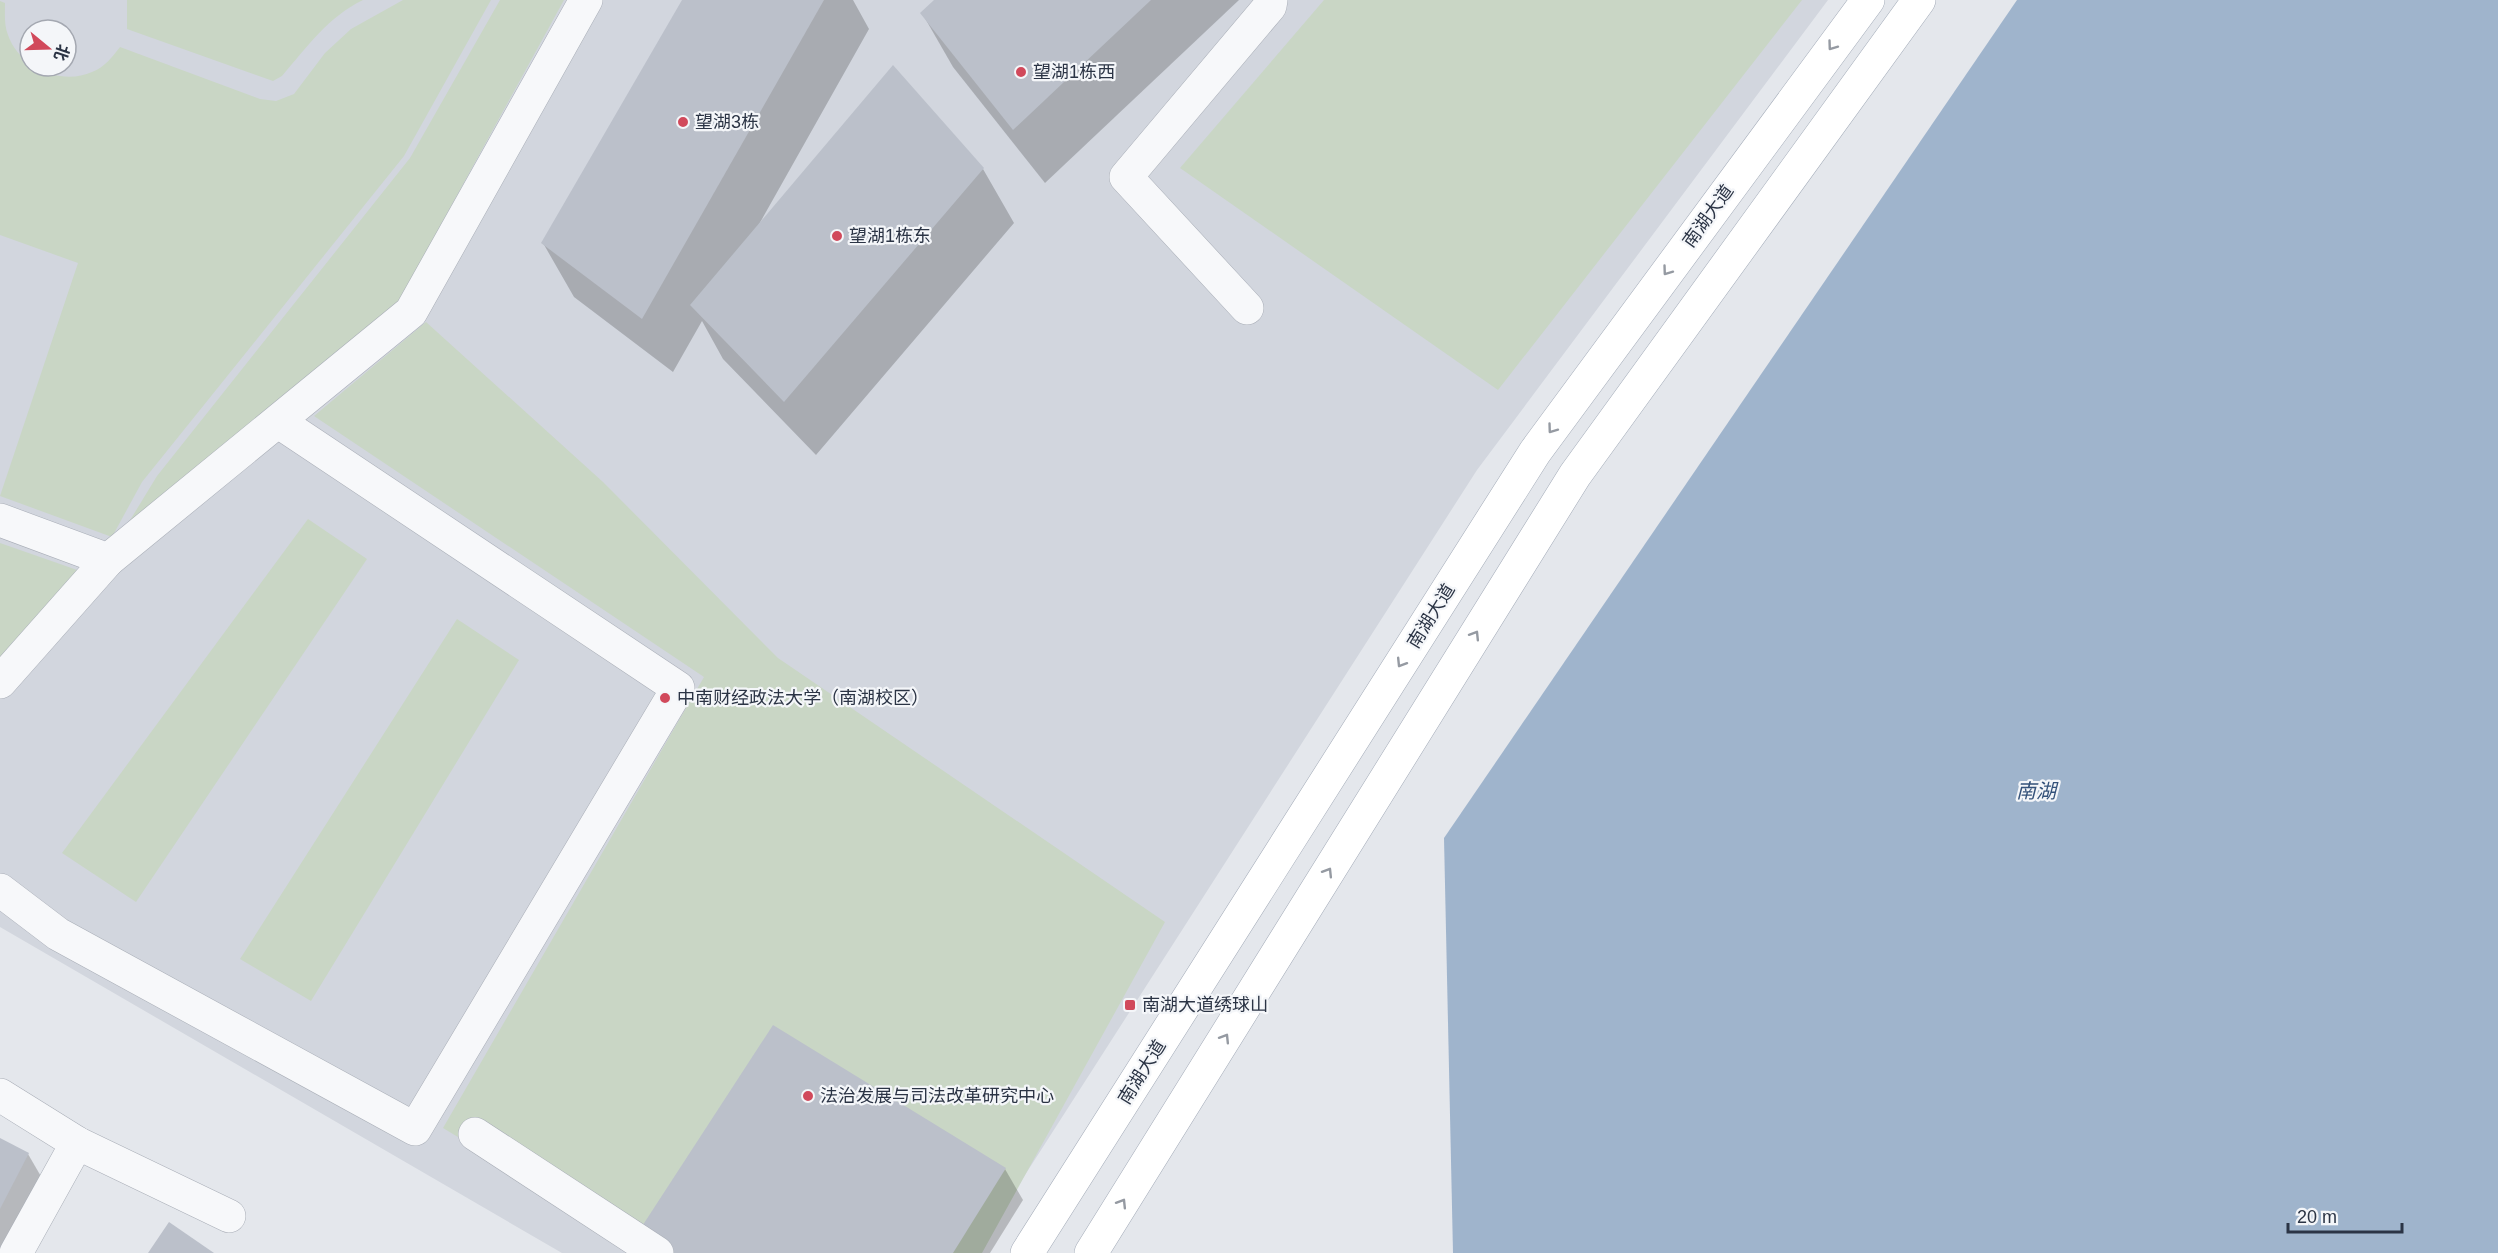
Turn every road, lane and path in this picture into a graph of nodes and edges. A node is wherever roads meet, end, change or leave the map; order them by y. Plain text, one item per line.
1 (586, 0) edge
2 (1271, 0) edge
3 (1868, 0) edge
4 (1919, 0) edge
5 (1247, 308) dead end
6 (279, 422) junction
7 (0, 520) edge
8 (108, 560) junction
9 (0, 682) edge
10 (0, 890) edge
11 (0, 1095) edge
12 (475, 1134) dead end
13 (77, 1143) junction
14 (229, 1216) dead end
15 (16, 1253) edge
16 (657, 1253) edge
17 (1027, 1253) edge
18 (1091, 1253) edge

1 - 6 street
2 - 5 street
3 -> 17 main road, 南湖大道
18 -> 4 main road
6 - 8 street
6 - 10 street
7 - 8 street
8 - 9 street
11 - 13 street
12 - 16 street
13 - 14 street
13 - 15 street

